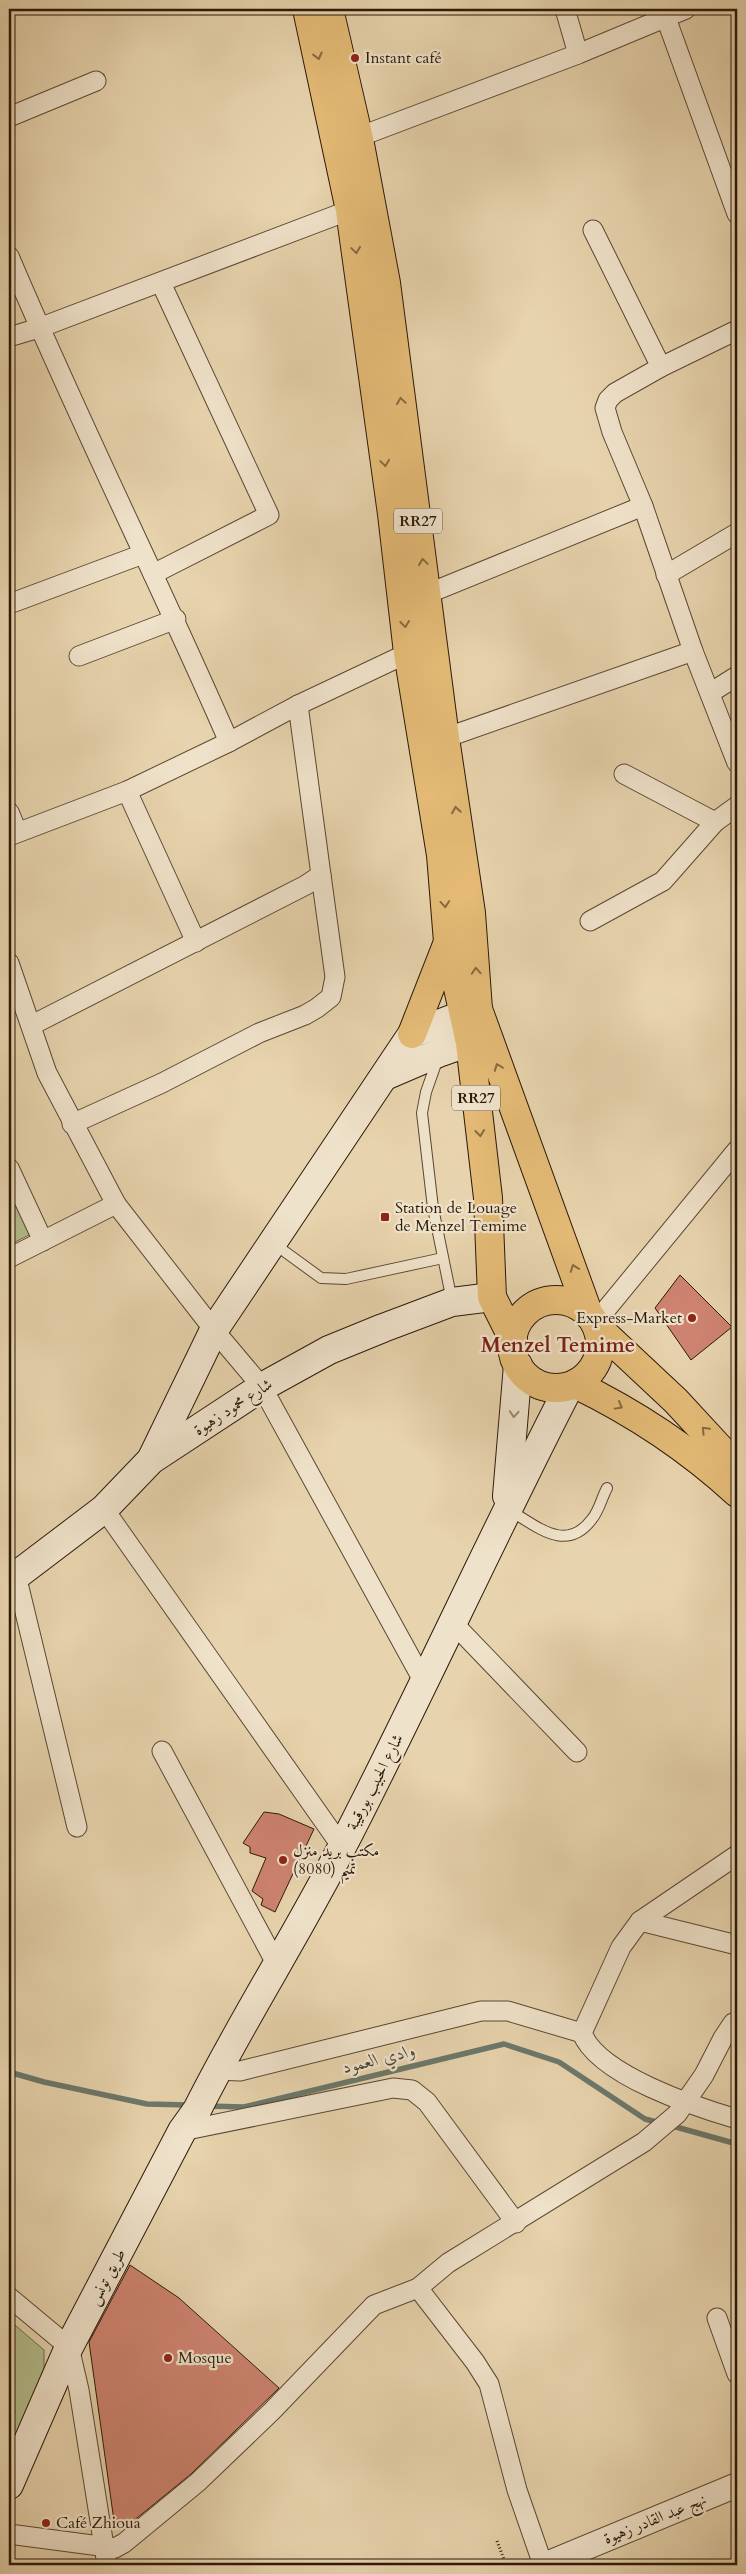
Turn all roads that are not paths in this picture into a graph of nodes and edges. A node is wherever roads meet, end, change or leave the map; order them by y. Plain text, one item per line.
1 (306, 9) edge
2 (329, 9) edge
3 (565, 9) edge
4 (686, 9) edge
5 (666, 18) junction
6 (578, 54) junction
7 (96, 82) dead end
8 (9, 117) edge
9 (348, 141) junction
10 (361, 207) junction
11 (737, 214) edge
12 (593, 230) dead end
13 (9, 256) edge
14 (161, 282) junction
15 (39, 328) junction
16 (737, 330) edge
17 (9, 337) edge
18 (662, 367) junction
19 (642, 506) junction
20 (737, 534) edge
21 (143, 554) junction
22 (154, 574) junction
23 (666, 575) junction
24 (427, 594) junction
25 (9, 604) edge
26 (176, 619) junction
27 (693, 651) junction
28 (421, 654) junction
29 (79, 656) dead end
30 (737, 676) edge
31 (710, 693) junction
32 (298, 705) junction
33 (445, 738) junction
34 (229, 742) junction
35 (737, 763) edge
36 (624, 774) dead end
37 (127, 791) junction
38 (737, 806) edge
39 (9, 812) edge
40 (715, 822) junction
41 (13, 833) edge
42 (321, 875) junction
43 (590, 921) dead end
44 (196, 942) junction
45 (448, 942) junction
46 (9, 963) edge
47 (471, 1011) junction
48 (32, 1025) junction
49 (412, 1034) junction
50 (478, 1040) junction
51 (441, 1052) junction
52 (385, 1076) junction
53 (72, 1124) junction
54 (737, 1150) edge
55 (9, 1168) edge
56 (116, 1204) junction
57 (43, 1240) junction
58 (272, 1242) junction
59 (9, 1258) edge
60 (443, 1258) junction
61 (492, 1297) junction
62 (452, 1302) junction
63 (594, 1322) junction
64 (214, 1330) junction
65 (513, 1339) junction
66 (518, 1365) junction
67 (572, 1386) junction
68 (262, 1388) junction
69 (151, 1460) junction
70 (737, 1467) edge
71 (607, 1488) dead end
72 (737, 1493) edge
73 (506, 1508) junction
74 (104, 1509) junction
75 (12, 1578) edge
76 (453, 1624) junction
77 (425, 1684) junction
78 (162, 1752) dead end
79 (577, 1752) dead end
80 (77, 1827) dead end
81 (342, 1847) junction
82 (737, 1855) edge
83 (640, 1921) junction
84 (737, 1945) edge
85 (277, 1965) junction
86 (737, 2022) edge
87 (582, 2033) junction
88 (216, 2072) junction
89 (681, 2109) junction
90 (737, 2119) edge
91 (189, 2120) junction
92 (516, 2223) junction
93 (418, 2288) junction
94 (9, 2296) edge
95 (717, 2318) dead end
96 (70, 2347) junction
97 (737, 2374) edge
98 (9, 2485) edge
99 (737, 2485) edge
100 (9, 2534) edge
101 (104, 2546) junction
102 (575, 2559) edge
103 (108, 2565) edge
104 (544, 2565) edge

1 -> 9 main road, RR27
2 - 9 main road, RR27
3 - 6 street
4 - 5 street
5 - 6 street
5 - 11 street
6 - 9 street
7 - 8 street
9 - 10 main road, RR27
10 - 14 street
24 -> 10 main road, RR27
10 -> 28 main road, RR27
12 - 18 street
13 - 15 street
14 - 15 street
14 - 22 street
15 - 17 street
15 - 21 street
16 - 18 street
18 - 19 street
19 - 23 street
19 - 24 street
20 - 23 street
21 - 22 street
21 - 25 street
22 - 26 street
23 - 27 street
24 - 28 main road, RR27
26 - 29 street
26 - 34 street
27 - 31 street
27 - 33 street
28 - 32 street
28 - 33 main road, RR27
28 -> 45 main road, RR27
30 - 31 street
31 - 35 street
32 - 34 street
32 - 42 street
47 -> 33 main road, RR27
34 - 37 street
36 - 40 street
37 - 41 street
37 - 44 street
38 - 40 street
39 - 41 street
40 - 43 street
42 - 44 street
42 - 53 street
44 - 48 street
45 - 47 main road, RR27
45 - 49 main road
46 - 48 street
47 - 49 main road
47 - 50 main road, RR27
48 - 53 street
49 - 52 main road
50 - 51 main road
50 -> 61 main road, RR27
63 -> 50 main road, RR27
51 - 52 main road
51 - 60 lane
52 - 58 main road
53 - 56 street
54 - 63 street
55 - 57 street
56 - 57 street
56 - 64 street
57 - 59 street
58 - 60 lane
58 - 64 main road
60 - 62 lane
61 - 62 main road, شارع محمود زهيوة
61 - 65 main road, RR27
62 - 68 main road, شارع محمود زهيوة
63 - 65 main road, RR27
63 - 67 main road, RR27
70 -> 63 main road, RR27
64 - 68 street
64 - 69 main road
65 - 66 main road, RR27
66 - 67 main road
66 -> 73 main road, شارع الحبيب بورقيبة
67 -> 72 main road
67 - 73 main road, شارع الحبيب بورقيبة
68 - 69 main road, شارع محمود زهيوة
68 - 77 street
69 - 74 main road, شارع محمود زهيوة
71 - 73 lane
73 - 76 main road, شارع الحبيب بورقيبة
74 - 75 main road, شارع محمود زهيوة
74 - 81 street
75 - 80 street
76 - 77 main road, شارع الحبيب بورقيبة
76 - 79 street
77 - 81 main road, شارع الحبيب بورقيبة
78 - 85 street
81 - 85 main road, شارع الحبيب بورقيبة
82 - 83 street
83 - 84 street
83 - 87 street
85 - 88 main road, شارع الحبيب بورقيبة
86 - 89 street
87 - 88 street
87 - 89 street
88 - 91 main road, طريق تونس
89 - 90 street
89 - 92 street
91 - 92 street
91 - 96 main road, طريق تونس
92 - 93 street
93 - 101 street
93 - 104 street
94 - 96 street
95 - 97 street
96 - 98 main road, طريق تونس
96 - 101 street
99 - 102 street, نهج عبد القادر زهيوة
100 - 101 street
101 - 103 street
102 - 104 street, نهج عبد القادر زهيوة

